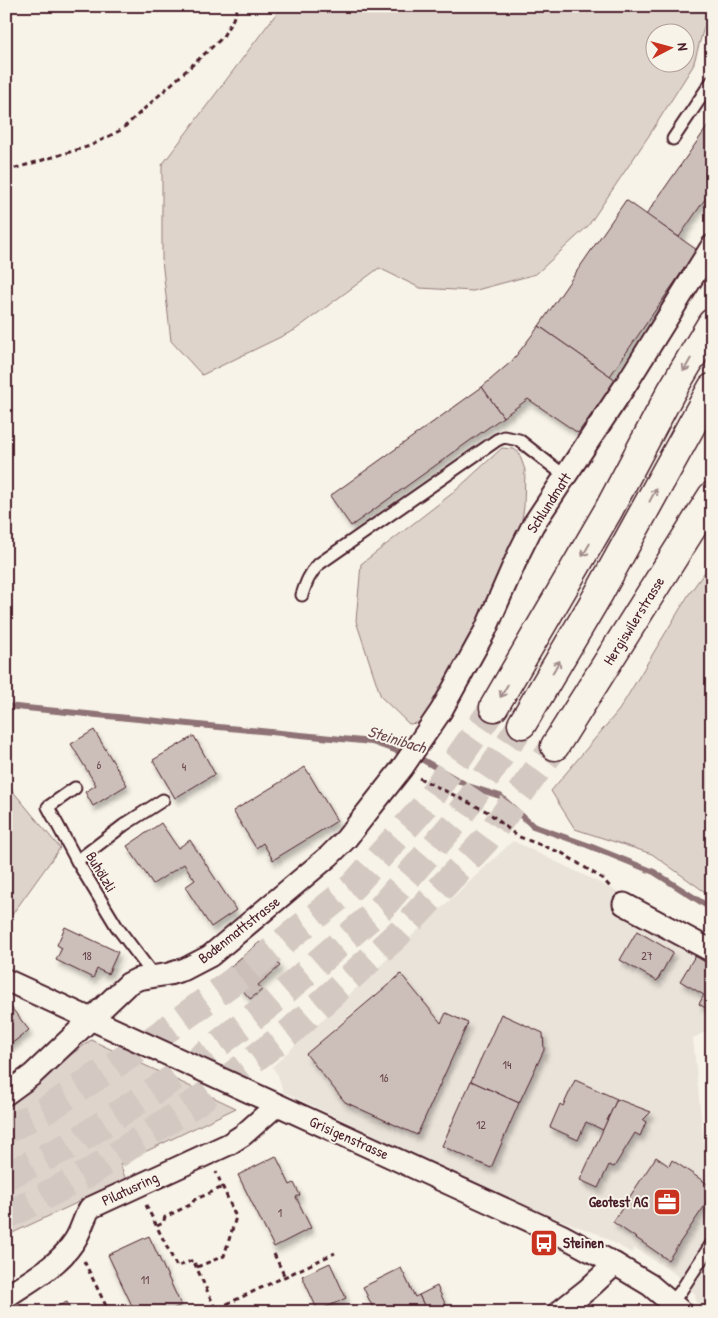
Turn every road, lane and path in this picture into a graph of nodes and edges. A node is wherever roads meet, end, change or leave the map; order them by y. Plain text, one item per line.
1 (238, 6) edge
2 (712, 82) edge
3 (673, 139) dead end
4 (6, 171) edge
5 (712, 246) edge
6 (712, 323) edge
7 (708, 396) edge
8 (566, 476) junction
9 (712, 496) edge
10 (302, 595) dead end
11 (494, 707) tunnel mouth
12 (522, 724) tunnel mouth
13 (555, 746) tunnel mouth
14 (402, 768) junction
15 (76, 788) dead end
16 (163, 800) dead end
17 (77, 861) junction
18 (624, 904) joint
19 (712, 951) edge
20 (154, 976) junction
21 (6, 980) edge
22 (91, 1019) junction
23 (6, 1094) edge
24 (277, 1106) junction
25 (216, 1170) dead end
26 (223, 1187) junction
27 (145, 1203) dead end
28 (157, 1226) junction
29 (74, 1242) junction
30 (712, 1243) edge
31 (335, 1253) dead end
32 (274, 1254) dead end
33 (615, 1264) junction
34 (197, 1267) junction
35 (285, 1276) junction
36 (6, 1297) edge
37 (677, 1307) edge
38 (217, 1310) edge
39 (109, 1312) edge
40 (210, 1312) edge
41 (558, 1312) edge

1 - 4 path
2 - 3 lane
5 - 8 street, Schlundmatt
6 -> 11 main road
12 -> 7 main road
8 - 10 lane
8 - 14 street, Schlundmatt
9 - 13 main road, Hergiswilerstrasse
14 - 18 path
14 - 20 street, Bodenmattstrasse
15 - 17 lane, Buhölzli
16 - 17 lane
17 - 20 lane, Buhölzli
18 - 19 street
20 - 22 street, Bodenmattstrasse
21 - 22 street, Grisigenstrasse
22 - 23 street, Bodenmattstrasse
22 - 24 street, Grisigenstrasse
24 - 29 street, Pilatusring
24 - 33 street, Grisigenstrasse
25 - 26 path
26 - 28 path
26 - 34 path
27 - 28 path
28 - 34 path
29 - 36 street, Pilatusring
29 - 39 path
30 - 37 lane
31 - 35 path
32 - 35 path
33 - 37 street, Grisigenstrasse
33 - 41 street
34 - 38 path
35 - 38 path
38 - 40 path

